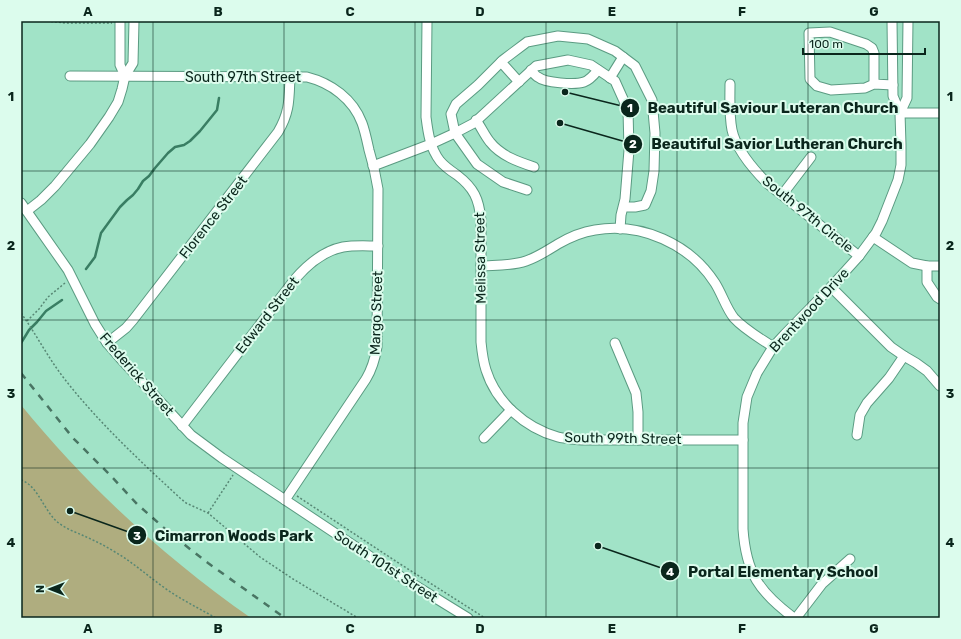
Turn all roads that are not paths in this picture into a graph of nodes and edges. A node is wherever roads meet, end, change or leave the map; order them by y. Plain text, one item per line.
1 (118, 21) edge
2 (134, 21) edge
3 (427, 21) edge
4 (892, 21) edge
5 (908, 21) edge
6 (623, 57) junction
7 (501, 62) junction
8 (531, 70) junction
9 (598, 70) junction
10 (70, 76) dead end
11 (125, 76) junction
12 (290, 77) junction
13 (610, 78) junction
14 (519, 82) junction
15 (730, 84) dead end
16 (874, 84) junction
17 (893, 85) junction
18 (352, 105) joint
19 (900, 113) junction
20 (940, 113) edge
21 (476, 120) junction
22 (455, 133) junction
23 (431, 144) junction
24 (811, 157) dead end
25 (373, 166) junction
26 (534, 167) dead end
27 (527, 190) dead end
28 (782, 196) junction
29 (21, 203) edge
30 (623, 207) junction
31 (27, 212) junction
32 (620, 229) junction
33 (873, 237) junction
34 (378, 246) junction
35 (859, 256) junction
36 (481, 266) junction
37 (926, 266) junction
38 (940, 266) edge
39 (831, 287) junction
40 (940, 299) edge
41 (107, 343) junction
42 (615, 343) dead end
43 (772, 348) junction
44 (904, 356) junction
45 (940, 386) edge
46 (511, 410) junction
47 (182, 426) junction
48 (857, 435) dead end
49 (484, 438) dead end
50 (638, 440) junction
51 (743, 440) junction
52 (285, 500) junction
53 (850, 559) dead end
54 (468, 618) edge
55 (795, 618) edge

1 - 11 street
2 - 11 street
3 - 23 street, Melissa Street
4 - 17 street, Brentwood Drive
5 - 19 street, Brentwood Drive
6 - 7 street
6 - 13 street
6 - 30 street
7 - 14 street
7 - 22 street
8 - 9 street
8 - 9 street
8 - 14 street
9 - 13 street
10 - 11 street
11 - 12 street, South 97th Street
11 - 31 street
12 - 18 street, South 97th Street
12 - 41 street, Florence Street
13 - 30 street
14 - 21 street
15 - 28 street, South 97th Circle
16 - 16 street
16 - 17 street
17 - 19 street, Brentwood Drive
18 - 25 street, Margo Street
19 - 20 street
19 - 33 street, Brentwood Drive
21 - 22 street
21 - 26 street
22 - 23 street
22 - 27 street
23 - 25 street
23 - 36 street, Melissa Street
24 - 28 street
25 - 34 street, Margo Street
28 - 35 street, South 97th Circle
29 - 31 street, Frederick Street
30 - 32 street
31 - 41 street, Frederick Street
32 - 36 street
32 - 43 street
33 - 35 street, Brentwood Drive
33 - 37 street
34 - 47 street, Edward Street
34 - 52 street, Margo Street
35 - 39 street, Brentwood Drive
36 - 46 street, Melissa Street
37 - 38 street
37 - 40 street
39 - 43 street, Brentwood Drive
39 - 44 street
41 - 47 street, Frederick Street
42 - 50 street
43 - 51 street, Brentwood Drive
44 - 45 street
44 - 48 street
46 - 49 street
46 - 50 street, South 99th Street
47 - 52 street, Frederick Street
50 - 51 street, South 99th Street
51 - 55 street, Brentwood Drive
52 - 54 street, South 101st Street
53 - 55 street

